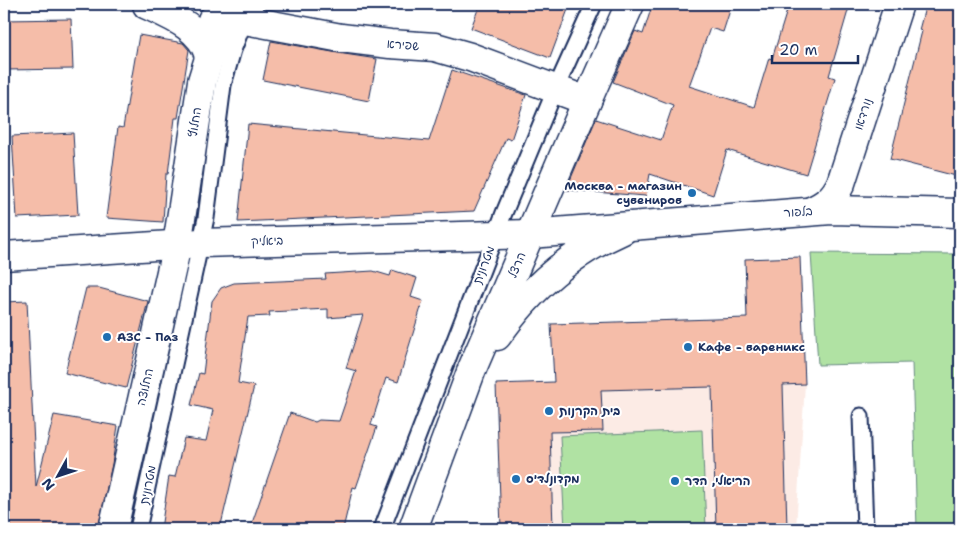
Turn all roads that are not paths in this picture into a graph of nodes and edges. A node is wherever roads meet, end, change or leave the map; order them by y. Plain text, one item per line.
1 (180, 4) edge
2 (594, 4) edge
3 (630, 4) edge
4 (899, 4) edge
5 (141, 5) edge
6 (234, 12) edge
7 (209, 56) junction
8 (556, 88) junction
9 (587, 101) junction
10 (810, 211) junction
11 (960, 214) edge
12 (636, 225) junction
13 (496, 234) junction
14 (530, 234) junction
15 (189, 244) junction
16 (4, 256) edge
17 (472, 369) junction
18 (861, 416) dead end
19 (113, 529) edge
20 (138, 529) edge
21 (382, 529) edge
22 (413, 529) edge
23 (865, 529) edge

1 - 5 street
2 - 8 lane, מטרונית
3 - 9 street, הרצל
4 - 10 street, נורדאו
5 - 7 street
6 - 7 street, החלוץ
6 - 8 street, שפירא
6 - 15 lane, מטרונית
7 - 15 street, החלוץ
8 - 9 street, שפירא
8 - 13 lane, מטרונית
9 - 14 street, הרצל
10 - 11 street, בלפור
10 - 12 street, בלפור
12 - 14 street, בלפור
12 - 17 street, בלפור
13 - 14 street, ביאליק
13 - 15 street, ביאליק
13 - 21 lane, מטרונית
14 - 17 street, הרצל
15 - 16 street, ביאליק
15 - 19 street, החלוצה
15 - 20 lane, מטרונית
17 - 22 street, הרצל
18 - 23 lane

